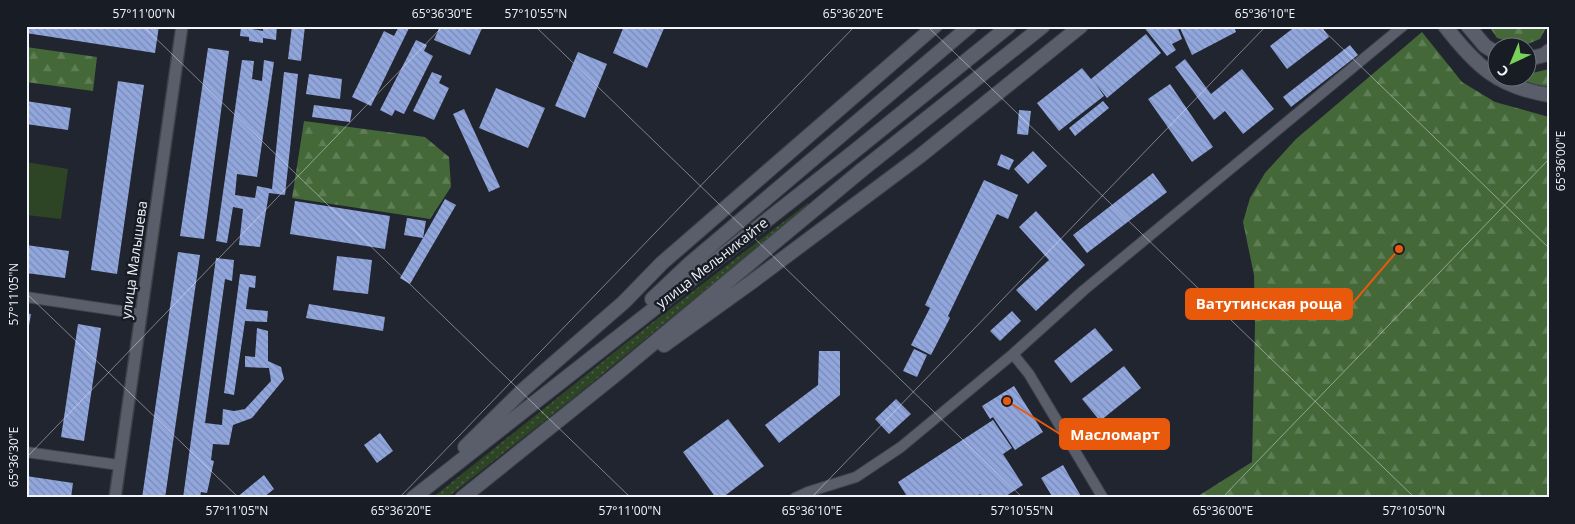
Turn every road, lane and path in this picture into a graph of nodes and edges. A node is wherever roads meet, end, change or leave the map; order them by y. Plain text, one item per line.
1 (182, 26) edge
2 (935, 26) edge
3 (970, 26) edge
4 (1009, 26) edge
5 (1043, 26) edge
6 (1081, 26) edge
7 (1403, 26) edge
8 (1445, 26) edge
9 (1468, 26) edge
10 (1488, 48) edge
11 (1549, 51) edge
12 (1538, 56) edge
13 (1549, 95) edge
14 (26, 297) edge
15 (141, 314) junction
16 (595, 354) junction
17 (1013, 354) junction
18 (614, 376) junction
19 (26, 452) edge
20 (120, 465) junction
21 (434, 481) junction
22 (115, 498) edge
23 (413, 498) edge
24 (462, 498) edge
25 (795, 498) edge
26 (1103, 498) edge

1 - 15 street, улица Малышева
2 - 21 main road
3 - 16 main road
4 - 16 main road, улица Мельникайте
5 - 18 main road, улица Мельникайте
6 - 18 main road
7 - 17 street
8 - 13 main road
9 - 10 main road
11 - 12 main road
14 - 15 street
15 - 20 street, улица Малышева
16 - 21 main road, улица Мельникайте
17 - 25 street
17 - 26 street
18 - 24 main road, улица Мельникайте
19 - 20 street
20 - 22 street, улица Малышева
21 - 23 main road, улица Мельникайте

